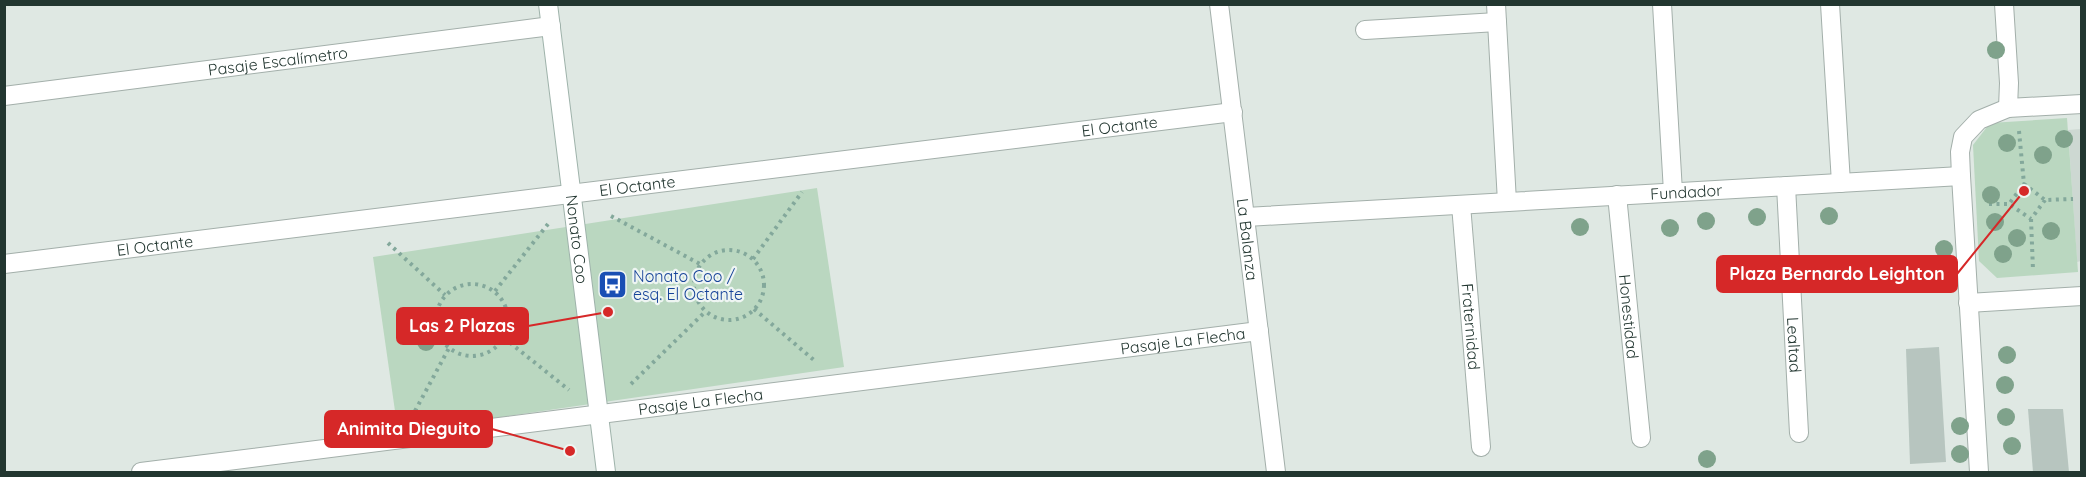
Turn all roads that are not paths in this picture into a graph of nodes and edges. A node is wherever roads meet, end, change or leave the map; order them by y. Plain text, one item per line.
1 (548, 4) edge
2 (1219, 4) edge
3 (1662, 4) edge
4 (1830, 4) edge
5 (2004, 4) edge
6 (1497, 13) edge
7 (551, 26) junction
8 (1365, 30) dead end
9 (4, 96) edge
10 (2082, 104) edge
11 (2008, 108) junction
12 (1233, 112) junction
13 (1960, 176) junction
14 (1841, 183) junction
15 (1786, 186) junction
16 (1673, 192) junction
17 (572, 194) junction
18 (1617, 195) junction
19 (1508, 202) junction
20 (1461, 205) junction
21 (1246, 217) junction
22 (4, 264) edge
23 (2082, 296) edge
24 (1968, 303) junction
25 (1259, 331) junction
26 (599, 414) junction
27 (1799, 433) dead end
28 (1641, 438) dead end
29 (1481, 447) dead end
30 (141, 472) edge
31 (606, 472) edge
32 (1276, 472) edge
33 (1979, 472) edge

1 - 7 street, Nonato Coo
2 - 12 street, La Balanza
3 - 16 street
4 - 14 street
5 - 11 street
6 - 8 street
6 - 19 street
7 - 9 street, Pasaje Escalímetro
7 - 17 street, Nonato Coo
10 - 11 street
11 - 13 street
12 - 17 street, El Octante
12 - 21 street, La Balanza
13 - 14 street, Fundador
13 - 24 street
14 - 15 street, Fundador
15 - 16 street, Fundador
15 - 27 street, Lealtad
16 - 18 street, Fundador
17 - 22 street, El Octante
17 - 26 street, Nonato Coo
18 - 19 street, Fundador
18 - 28 street, Honestidad
19 - 20 street, Fundador
20 - 21 street, Fundador
20 - 29 street, Fraternidad
21 - 25 street, La Balanza
23 - 24 street
24 - 33 street
25 - 26 street, Pasaje La Flecha
25 - 32 street, La Balanza
26 - 30 street, Pasaje La Flecha
26 - 31 street, Nonato Coo

